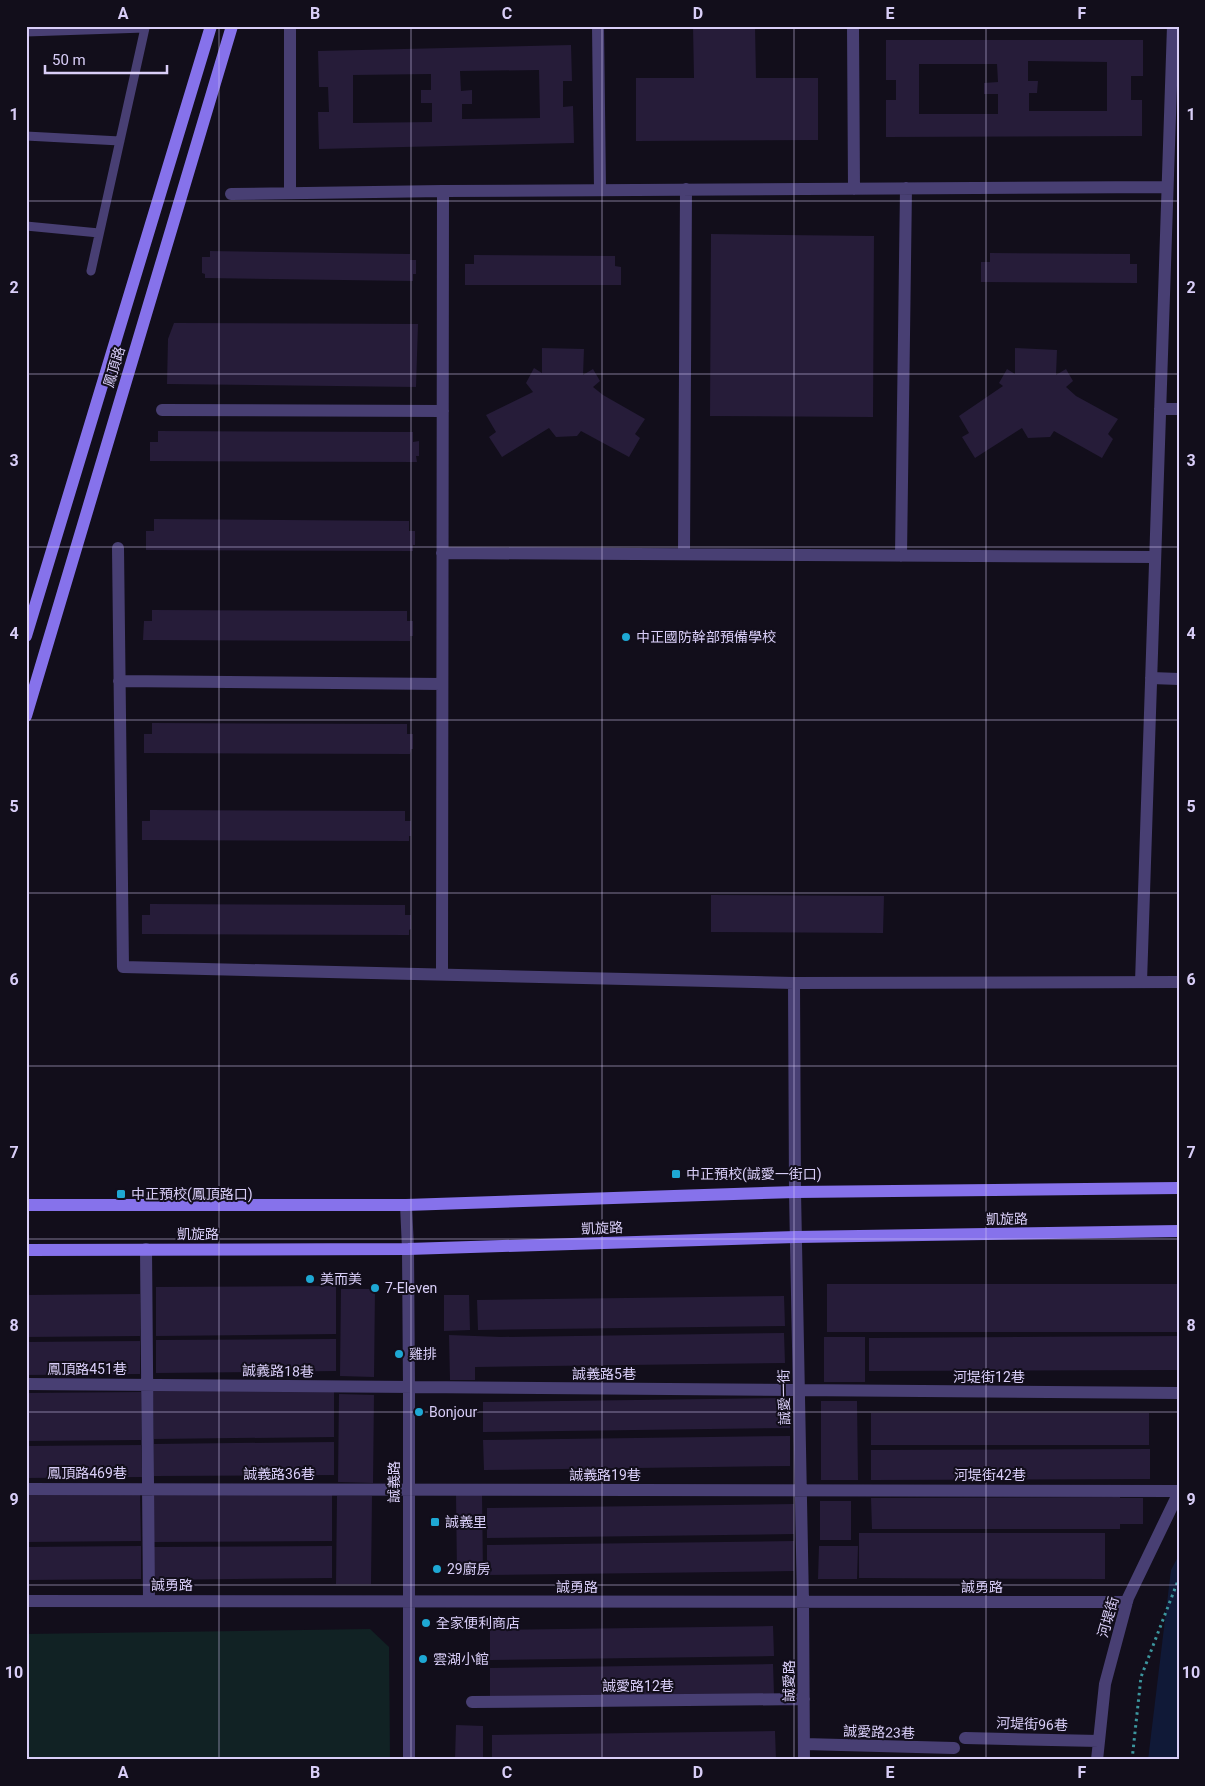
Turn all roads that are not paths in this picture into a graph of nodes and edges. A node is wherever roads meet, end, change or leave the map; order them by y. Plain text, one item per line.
1 (211, 26) edge
2 (232, 26) edge
3 (290, 26) edge
4 (598, 26) edge
5 (853, 26) edge
6 (1173, 26) edge
7 (148, 27) edge
8 (26, 32) edge
9 (26, 136) edge
10 (120, 141) junction
11 (1167, 187) junction
12 (854, 188) junction
13 (906, 188) junction
14 (600, 190) junction
15 (686, 190) junction
16 (443, 191) junction
17 (290, 193) junction
18 (231, 194) dead end
19 (26, 226) edge
20 (99, 233) junction
21 (91, 271) dead end
22 (1160, 409) junction
23 (1179, 409) edge
24 (162, 410) dead end
25 (443, 411) junction
26 (118, 548) dead end
27 (442, 553) junction
28 (684, 554) junction
29 (902, 556) junction
30 (1155, 557) junction
31 (26, 636) edge
32 (1151, 678) junction
33 (1179, 679) edge
34 (119, 680) junction
35 (442, 684) junction
36 (26, 716) edge
37 (442, 974) junction
38 (1141, 982) junction
39 (1179, 982) edge
40 (794, 983) junction
41 (1179, 1188) edge
42 (795, 1192) junction
43 (26, 1205) edge
44 (406, 1205) junction
45 (1179, 1231) edge
46 (796, 1237) junction
47 (146, 1248) junction
48 (408, 1249) junction
49 (26, 1250) edge
50 (26, 1384) edge
51 (148, 1384) junction
52 (409, 1388) junction
53 (799, 1391) junction
54 (1179, 1393) edge
55 (148, 1488) junction
56 (26, 1489) edge
57 (409, 1490) junction
58 (801, 1490) junction
59 (1179, 1491) edge
60 (26, 1600) edge
61 (149, 1600) junction
62 (409, 1602) junction
63 (803, 1602) junction
64 (1127, 1602) junction
65 (804, 1699) junction
66 (472, 1702) dead end
67 (965, 1738) dead end
68 (1099, 1741) junction
69 (804, 1744) junction
70 (954, 1748) dead end
71 (409, 1760) edge
72 (804, 1760) edge
73 (1097, 1760) edge

1 - 31 street, 鳳頂路
2 - 36 street, 鳳頂路
3 - 17 street
4 - 14 street
5 - 12 street
6 - 11 street
7 - 8 lane
7 - 10 lane
9 - 10 lane
10 - 20 lane
11 - 13 street
11 - 22 street
12 - 13 street
12 - 15 street
13 - 29 street
14 - 15 street
14 - 16 street
15 - 28 street
16 - 17 street
16 - 25 street
17 - 18 street
19 - 20 lane
20 - 21 lane
22 - 23 street
22 - 30 street
24 - 25 street
25 - 27 street
26 - 34 street
27 - 28 street
27 - 35 street
28 - 29 street
29 - 30 street
30 - 32 street
32 - 33 street
32 - 38 street
34 - 35 street
34 - 37 street
35 - 37 street
37 - 40 street
38 - 39 street
38 - 40 street
40 - 42 street, 誠愛一街
41 - 42 street, 凱旋路
42 - 44 street, 凱旋路
42 - 46 street, 誠愛一街
43 - 44 street, 凱旋路
44 - 48 street, 誠義路
45 - 46 street, 凱旋路
46 - 48 street, 凱旋路
46 - 53 street, 誠愛一街
47 - 48 street, 凱旋路
47 - 49 street, 凱旋路
47 - 51 street
48 - 52 street, 誠義路
50 - 51 street, 鳳頂路451巷
51 - 52 street, 誠義路18巷
51 - 55 street
52 - 53 street, 誠義路5巷
52 - 57 street, 誠義路
53 - 54 street, 河堤街12巷
53 - 58 street, 誠愛一街
55 - 56 street, 鳳頂路469巷
55 - 57 street, 誠義路36巷
55 - 61 street
57 - 58 street, 誠義路19巷
57 - 62 street, 誠義路
58 - 59 street, 河堤街42巷
58 - 63 street, 誠愛一街
59 - 64 street, 河堤街
60 - 61 street, 誠勇路
61 - 62 street, 誠勇路
62 - 63 street, 誠勇路
62 - 71 street, 誠義路
63 - 64 street, 誠勇路
63 - 65 street, 誠愛路
64 - 68 street, 河堤街
65 - 66 street, 誠愛路12巷
65 - 69 street, 誠愛路
67 - 68 street, 河堤街96巷
68 - 73 street, 河堤街
69 - 70 street, 誠愛路23巷
69 - 72 street, 誠愛路

